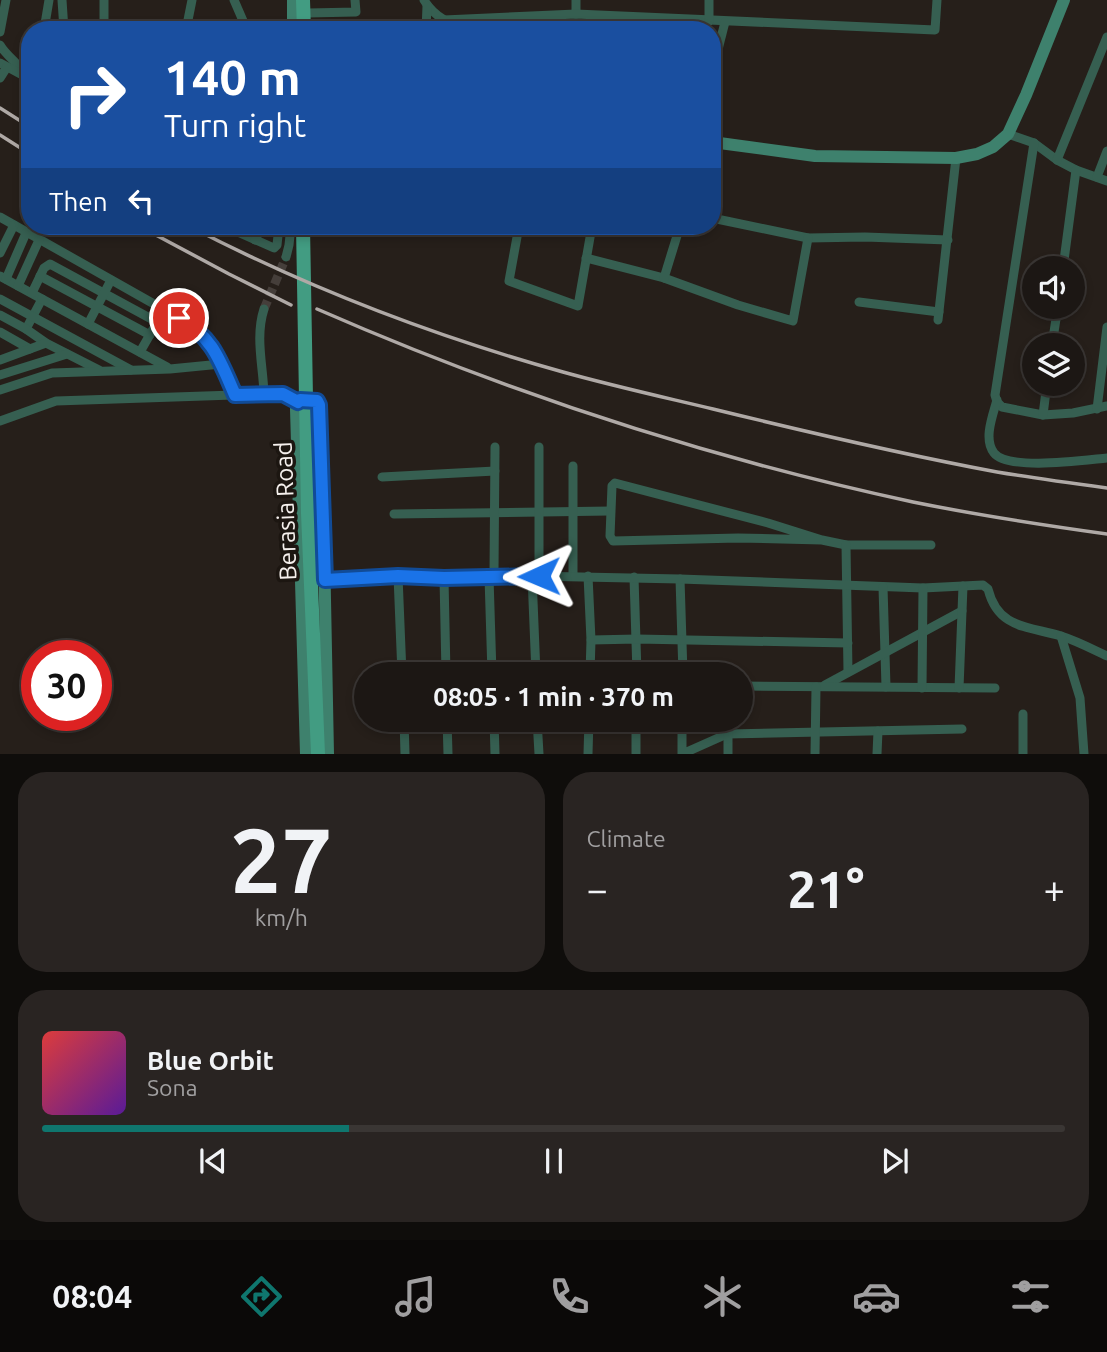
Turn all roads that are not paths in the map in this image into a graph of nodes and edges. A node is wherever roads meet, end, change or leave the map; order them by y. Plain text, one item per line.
1 (6, 0) edge
2 (48, 0) edge
3 (62, 0) edge
4 (104, 0) edge
5 (192, 0) edge
6 (234, 0) edge
7 (293, 0) edge
8 (355, 0) edge
9 (576, 0) edge
10 (709, 0) edge
11 (937, 0) edge
12 (1063, 0) edge
13 (426, 3) edge
14 (307, 4) edge
15 (576, 14) junction
16 (188, 20) dead end
17 (444, 20) joint
18 (45, 21) edge
19 (63, 21) edge
20 (104, 21) edge
21 (243, 21) edge
22 (293, 21) edge
23 (426, 21) edge
24 (709, 21) joint
25 (721, 22) edge
26 (725, 22) junction
27 (0, 32) edge
28 (1107, 37) edge
29 (721, 38) edge
30 (0, 45) edge
31 (4, 65) edge
32 (21, 67) edge
33 (21, 74) edge
34 (0, 78) edge
35 (1008, 134) junction
36 (721, 143) edge
37 (1034, 143) junction
38 (1107, 151) edge
39 (956, 158) junction
40 (1057, 160) junction
41 (1076, 170) junction
42 (1097, 177) junction
43 (1107, 181) edge
44 (0, 218) edge
45 (721, 220) edge
46 (13, 225) junction
47 (21, 230) edge
48 (25, 235) edge
49 (29, 235) edge
50 (245, 235) edge
51 (258, 235) edge
52 (278, 235) edge
53 (290, 235) edge
54 (303, 235) edge
55 (517, 235) edge
56 (590, 235) edge
57 (677, 235) edge
58 (808, 238) junction
59 (38, 240) junction
60 (255, 240) junction
61 (948, 240) junction
62 (0, 253) edge
63 (1065, 256) edge
64 (286, 257) tunnel mouth
65 (586, 258) junction
66 (40, 276) junction
67 (3, 277) edge
68 (664, 278) junction
69 (111, 280) junction
70 (18, 286) junction
71 (32, 293) junction
72 (104, 293) junction
73 (0, 299) edge
74 (43, 299) junction
75 (859, 302) dead end
76 (97, 307) junction
77 (264, 309) tunnel mouth
78 (164, 310) junction
79 (0, 315) edge
80 (33, 317) junction
81 (157, 322) junction
82 (88, 324) junction
83 (1107, 327) edge
84 (26, 329) junction
85 (0, 332) edge
86 (149, 335) junction
87 (10, 338) junction
88 (46, 343) junction
89 (30, 349) junction
90 (139, 352) junction
91 (67, 354) junction
92 (5, 358) edge
93 (222, 364) junction
94 (170, 369) junction
95 (133, 370) junction
96 (100, 371) junction
97 (0, 375) edge
98 (0, 390) edge
99 (264, 394) junction
100 (235, 395) junction
101 (1045, 396) edge
102 (997, 400) junction
103 (298, 402) junction
104 (1102, 407) edge
105 (1043, 415) junction
106 (0, 421) edge
107 (495, 447) dead end
108 (539, 447) dead end
109 (1107, 458) edge
110 (573, 466) dead end
111 (495, 471) junction
112 (382, 477) dead end
113 (610, 511) junction
114 (573, 512) junction
115 (495, 513) junction
116 (540, 513) junction
117 (394, 514) dead end
118 (821, 540) junction
119 (846, 545) junction
120 (931, 545) dead end
121 (398, 576) junction
122 (535, 576) junction
123 (573, 576) junction
124 (588, 576) junction
125 (489, 577) junction
126 (634, 577) junction
127 (444, 578) junction
128 (680, 579) junction
129 (325, 580) junction
130 (847, 584) junction
131 (963, 586) junction
132 (883, 587) junction
133 (923, 587) junction
134 (962, 611) junction
135 (922, 632) junction
136 (1061, 636) junction
137 (637, 639) junction
138 (591, 640) junction
139 (682, 641) junction
140 (848, 643) junction
141 (885, 653) junction
142 (1107, 656) edge
143 (402, 662) edge
144 (446, 662) edge
145 (492, 662) edge
146 (536, 662) edge
147 (590, 662) edge
148 (637, 662) edge
149 (682, 662) edge
150 (848, 672) junction
151 (753, 687) edge
152 (819, 687) junction
153 (886, 687) junction
154 (922, 688) junction
155 (959, 688) junction
156 (995, 688) dead end
157 (1023, 714) dead end
158 (962, 729) dead end
159 (878, 731) junction
160 (404, 732) edge
161 (447, 732) edge
162 (494, 732) edge
163 (538, 732) edge
164 (589, 732) edge
165 (636, 732) edge
166 (682, 732) edge
167 (816, 732) junction
168 (727, 734) junction
169 (306, 754) edge
170 (318, 754) edge
171 (328, 754) edge
172 (405, 754) edge
173 (448, 754) edge
174 (495, 754) edge
175 (539, 754) edge
176 (588, 754) edge
177 (636, 754) edge
178 (728, 754) edge
179 (815, 754) edge
180 (877, 754) edge
181 (1023, 754) edge
182 (1084, 754) edge

1 - 27 street
2 - 18 street
3 - 19 street
4 - 20 street
5 - 16 street
6 - 21 street
7 - 22 street
8 - 14 street
9 - 15 street
10 - 24 street
11 - 26 street
12 - 35 street
13 - 17 street
13 - 23 street
15 - 17 street
15 - 24 street
25 - 26 street
26 - 29 street
28 - 40 street
30 - 32 street
31 - 33 street
31 - 34 street
35 - 37 street
35 - 39 street
36 - 39 street
37 - 40 street
37 - 102 street
38 - 42 street
39 - 61 street
40 - 41 street
41 - 42 street
41 - 63 street
42 - 43 street
44 - 46 street
45 - 58 street
46 - 47 street
46 - 62 street
48 - 67 street
49 - 59 street
50 - 60 street
51 - 60 street
52 - 60 street
53 - 64 street
54 - 170 main road, Berasia Road
55 - 65 street
56 - 65 street
57 - 68 street
58 - 61 street
58 - 68 street
59 - 69 street
59 - 70 street
61 - 75 street
65 - 68 street
66 - 71 street
66 - 72 street
66 - 76 street
67 - 70 street
69 - 72 street
69 - 78 street
70 - 71 street
71 - 74 street
72 - 76 street
72 - 81 street
73 - 80 street
74 - 80 street
74 - 82 street
76 - 82 street
76 - 86 street
77 - 99 street
78 - 81 street
78 - 93 street
79 - 84 street
80 - 84 street
80 - 95 street
81 - 86 street
82 - 90 street
83 - 104 street
84 - 88 street
85 - 87 street
86 - 90 street
87 - 89 street
87 - 92 street
88 - 89 street
88 - 91 street
89 - 92 street
90 - 94 street
91 - 96 street
91 - 97 street
93 - 94 street
93 - 100 street
94 - 95 street
95 - 96 street
96 - 98 street
99 - 100 street
99 - 103 street
100 - 106 street
101 - 105 street
102 - 105 street
102 - 109 street
103 - 129 street
103 - 169 street
104 - 105 street
107 - 111 street
108 - 116 street
110 - 114 street
111 - 112 street
111 - 115 street
113 - 114 street
113 - 118 street
113 - 118 street
114 - 116 street
114 - 123 street
115 - 116 street
115 - 117 street
115 - 125 street
116 - 122 street
118 - 119 street
119 - 120 street
119 - 130 street
121 - 127 street
121 - 129 street
121 - 143 street
122 - 123 street
122 - 125 street
122 - 146 street
123 - 124 street
124 - 126 street
124 - 138 street
125 - 127 street
125 - 145 street
126 - 128 street
126 - 137 street
127 - 144 street
128 - 130 street
128 - 139 street
129 - 171 street
130 - 132 street
130 - 140 street
131 - 133 street
131 - 134 street
131 - 136 street
132 - 133 street
132 - 141 street
133 - 135 street
134 - 135 street
134 - 155 street
135 - 141 street
135 - 154 street
136 - 142 street
136 - 182 street
137 - 138 street
137 - 139 street
137 - 148 street
138 - 147 street
139 - 140 street
139 - 149 street
140 - 150 street
141 - 150 street
141 - 153 street
150 - 152 street
151 - 152 street
152 - 153 street
152 - 167 street
153 - 154 street
154 - 155 street
155 - 156 street
157 - 181 street
158 - 159 street
159 - 167 street
159 - 180 street
160 - 172 street
161 - 173 street
162 - 174 street
163 - 175 street
164 - 176 street
165 - 177 street
166 - 168 street
167 - 168 street
167 - 179 street
168 - 178 street

